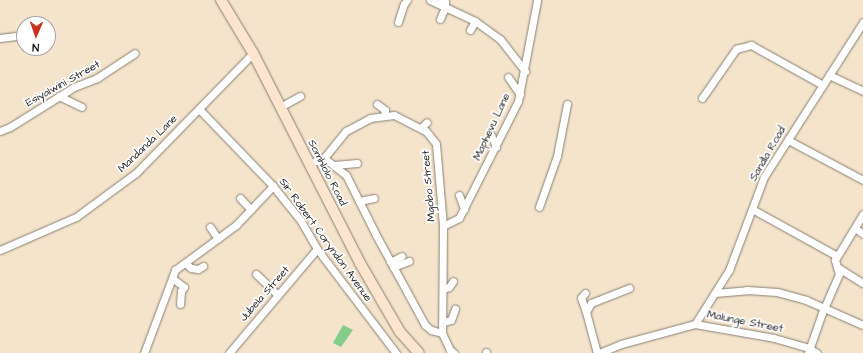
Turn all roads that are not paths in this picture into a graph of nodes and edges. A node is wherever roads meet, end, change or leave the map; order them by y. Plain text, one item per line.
1 (221, 0) edge
2 (407, 0) edge
3 (430, 0) edge
4 (442, 0) edge
5 (536, 0) edge
6 (445, 7) junction
7 (440, 19) dead end
8 (476, 21) junction
9 (398, 22) dead end
10 (863, 22) edge
11 (470, 30) dead end
12 (16, 36) dead end
13 (0, 38) edge
14 (134, 53) dead end
15 (253, 53) junction
16 (525, 71) junction
17 (830, 76) junction
18 (508, 77) dead end
19 (823, 85) junction
20 (863, 91) edge
21 (520, 94) junction
22 (59, 96) junction
23 (300, 96) dead end
24 (702, 98) dead end
25 (377, 104) dead end
26 (567, 104) dead end
27 (82, 107) dead end
28 (280, 107) junction
29 (199, 109) junction
30 (384, 116) junction
31 (427, 122) dead end
32 (421, 128) junction
33 (0, 131) edge
34 (491, 135) dead end
35 (788, 140) junction
36 (496, 147) junction
37 (324, 158) junction
38 (357, 163) dead end
39 (309, 164) junction
40 (334, 165) junction
41 (863, 180) edge
42 (274, 186) junction
43 (459, 195) dead end
44 (240, 198) dead end
45 (374, 198) dead end
46 (360, 201) junction
47 (539, 207) dead end
48 (464, 209) junction
49 (752, 209) junction
50 (251, 210) junction
51 (863, 214) edge
52 (443, 226) junction
53 (210, 227) dead end
54 (854, 228) junction
55 (863, 234) edge
56 (218, 239) junction
57 (317, 249) junction
58 (0, 250) edge
59 (402, 256) dead end
60 (837, 256) junction
61 (409, 261) dead end
62 (185, 263) junction
63 (392, 264) junction
64 (203, 266) dead end
65 (837, 267) junction
66 (256, 274) dead end
67 (172, 278) junction
68 (453, 281) dead end
69 (863, 283) edge
70 (629, 288) dead end
71 (443, 289) junction
72 (585, 293) dead end
73 (714, 293) junction
74 (278, 295) junction
75 (180, 304) dead end
76 (824, 307) junction
77 (455, 309) dead end
78 (586, 312) junction
79 (443, 322) junction
80 (695, 324) junction
81 (863, 325) edge
82 (442, 333) junction
83 (808, 350) edge
84 (144, 353) edge
85 (229, 353) edge
86 (396, 353) edge
87 (419, 353) edge
88 (454, 353) edge
89 (598, 353) edge
90 (817, 353) edge

1 - 15 main road, Somhlolo Road
2 - 9 street
3 - 6 street
4 - 6 street
5 - 16 street, Maphevu Lane
6 - 7 street
6 - 8 street
8 - 11 street
8 - 16 street
10 - 17 street, Sandla Road
12 - 13 street
14 - 22 street, Esiyalwini Street
15 - 28 main road, Somhlolo Road
15 - 29 street, Mandanda Lane
16 - 21 street, Maphevu Lane
17 - 19 street, Sandla Road
17 - 20 street
18 - 21 street
19 - 24 street
19 - 35 street, Sandla Road
21 - 36 street, Maphevu Lane
22 - 27 street
22 - 33 street, Esiyalwini Street
23 - 28 street
25 - 30 street
26 - 47 street
28 - 39 main road, Somhlolo Road
29 - 42 street, Sir Robert Coryndon Avenue
29 - 58 street, Mandanda Lane
30 - 32 street, Mgobo Street
30 - 37 street, Mgobo Street
31 - 32 street
32 - 52 street, Mgobo Street
34 - 36 street
35 - 41 street
35 - 49 street, Sandla Road
36 - 48 street, Maphevu Lane
37 - 39 street, Mgobo Street
37 - 40 street
38 - 40 street
39 - 87 main road, Somhlolo Road
40 - 46 street
42 - 50 street
42 - 57 street, Sir Robert Coryndon Avenue
43 - 48 street
44 - 50 street
45 - 46 street
46 - 63 street
48 - 52 street, Maphevu Lane
49 - 60 street
49 - 73 street, Sandla Road
50 - 56 street
51 - 54 street
52 - 71 street, Mgobo Street
53 - 56 street
54 - 55 street
54 - 60 street
56 - 62 street
57 - 74 street, Jubela Street
57 - 86 street, Sir Robert Coryndon Avenue
59 - 63 street
60 - 65 street
61 - 63 street
62 - 64 street
62 - 67 street
63 - 82 street
65 - 69 street
65 - 76 street
66 - 74 street
67 - 75 street
67 - 84 street
68 - 71 street
70 - 78 street
71 - 79 street, Mgobo Street
72 - 78 street
73 - 76 street
73 - 80 street, Sandla Road
74 - 85 street, Jubela Street
76 - 81 street
76 - 83 street
77 - 79 street
78 - 89 street
79 - 82 street, Mgobo Street
80 - 83 street, Malunge Street
80 - 89 street, Malunge Street
82 - 88 street
83 - 90 street, Malunge Street

